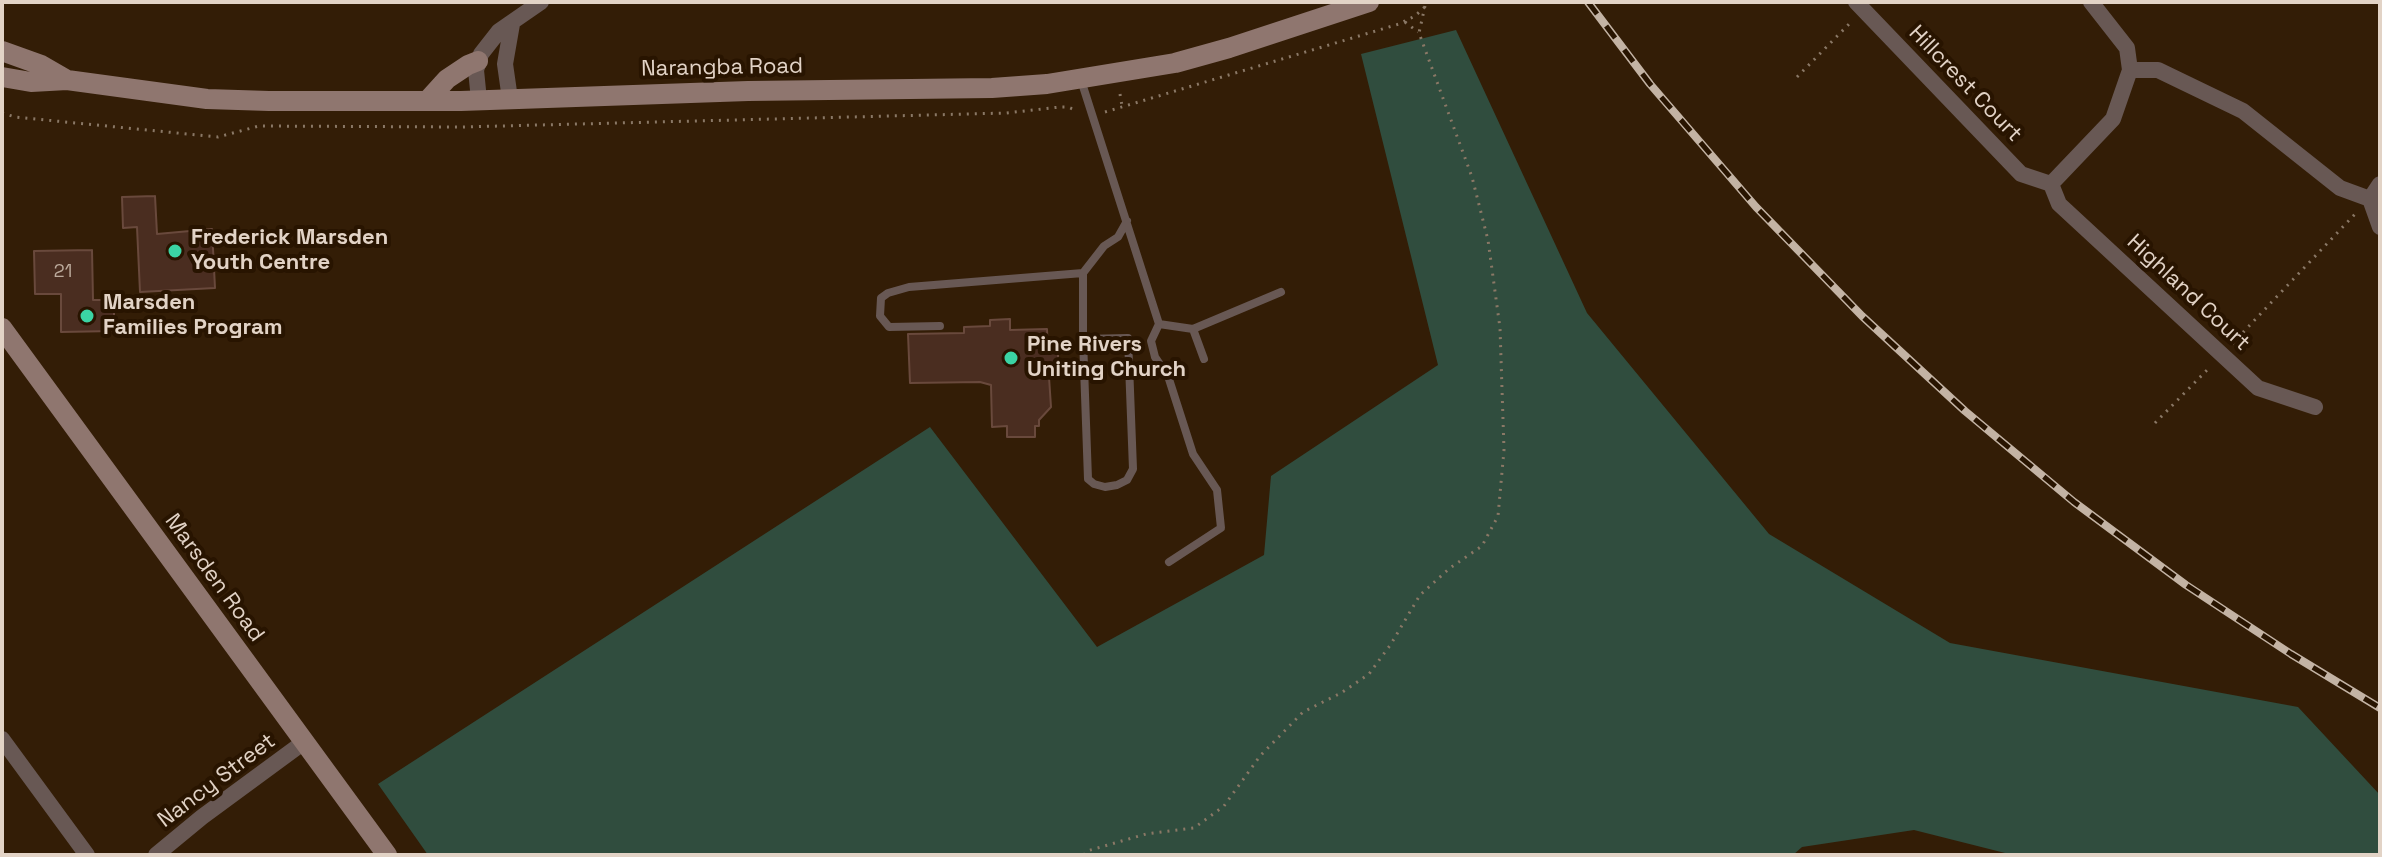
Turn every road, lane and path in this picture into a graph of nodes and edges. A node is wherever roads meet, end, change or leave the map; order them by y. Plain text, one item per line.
1 (541, 2) edge
2 (1369, 2) edge
3 (1419, 2) edge
4 (1430, 2) edge
5 (2091, 2) edge
6 (1425, 6) junction
7 (1860, 6) edge
8 (1322, 11) edge
9 (1405, 22) junction
10 (512, 24) junction
11 (1419, 33) junction
12 (2, 51) edge
13 (478, 61) junction
14 (2130, 70) junction
15 (2, 77) edge
16 (1797, 77) dead end
17 (1081, 79) junction
18 (67, 80) junction
19 (1120, 94) dead end
20 (510, 99) junction
21 (479, 100) junction
22 (427, 101) junction
23 (1122, 106) junction
24 (1109, 111) dead end
25 (2, 113) edge
26 (461, 118) dead end
27 (1082, 118) dead end
28 (462, 127) junction
29 (2051, 184) junction
30 (2380, 184) edge
31 (2370, 199) junction
32 (1127, 221) junction
33 (2380, 227) edge
34 (1083, 273) junction
35 (1281, 292) dead end
36 (1159, 324) junction
37 (940, 326) dead end
38 (2, 328) edge
39 (1193, 329) junction
40 (1083, 339) junction
41 (2222, 354) junction
42 (1204, 359) dead end
43 (2315, 407) dead end
44 (2155, 423) dead end
45 (1169, 562) dead end
46 (2, 739) edge
47 (304, 742) junction
48 (87, 855) edge
49 (156, 855) edge
50 (387, 855) edge
51 (1084, 855) edge

1 - 10 street
2 - 8 main road, Narangba Road
3 - 6 path
4 - 6 path
5 - 14 street
6 - 9 path
6 - 11 path
7 - 16 path
7 - 29 street, Hillcrest Court
8 - 17 main road, Narangba Road
9 - 11 path
9 - 23 path
10 - 13 street
10 - 20 street
11 - 51 path
12 - 18 main road, Narangba Road
13 - 21 street
13 - 22 main road
14 - 29 street
14 - 31 street
15 - 18 main road, Narangba Road
17 - 20 main road, Narangba Road
17 - 32 lane
18 - 22 main road, Narangba Road
19 - 23 path
20 - 21 main road, Narangba Road
21 - 22 main road, Narangba Road
23 - 24 path
25 - 28 path
26 - 28 path
27 - 28 path
29 - 41 street, Highland Court
30 - 31 street
31 - 33 street
31 - 41 path
32 - 34 lane
32 - 36 lane
34 - 37 lane
34 - 40 lane
35 - 39 lane
36 - 39 lane
36 - 45 lane
38 - 47 main road, Marsden Road
39 - 42 lane
40 - 40 lane
41 - 43 street, Highland Court
41 - 44 path
46 - 48 street
47 - 49 street, Nancy Street
47 - 50 main road, Marsden Road

